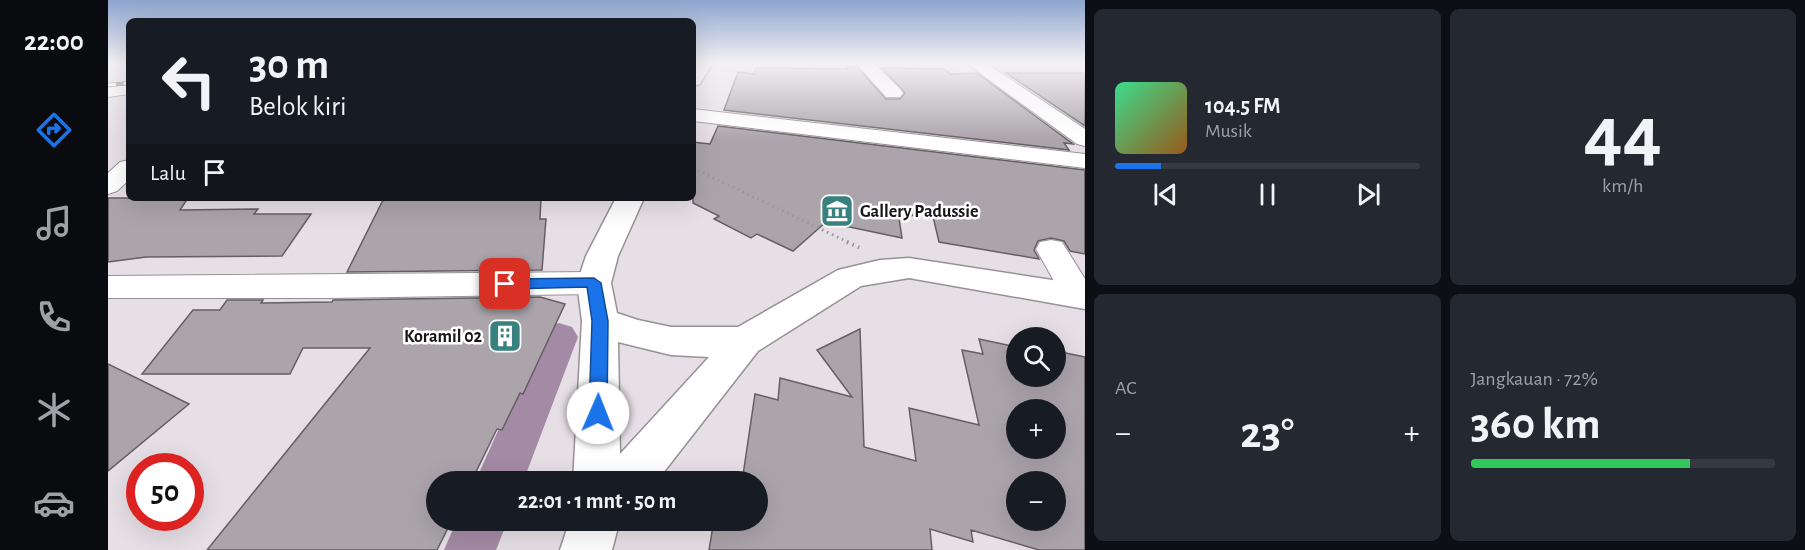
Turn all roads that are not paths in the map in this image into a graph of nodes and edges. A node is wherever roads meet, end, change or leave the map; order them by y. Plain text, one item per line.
1 (124, 89) edge
2 (889, 89) edge
3 (1011, 89) edge
4 (108, 91) edge
5 (893, 93) dead end
6 (696, 115) edge
7 (1085, 139) edge
8 (1085, 161) edge
9 (126, 170) edge
10 (108, 186) edge
11 (629, 201) edge
12 (1051, 249) dead end
13 (594, 283) junction
14 (108, 287) edge
15 (1082, 297) edge
16 (600, 321) junction
17 (745, 342) junction
18 (597, 471) edge
19 (635, 471) edge
20 (592, 531) edge
21 (586, 550) edge

1 - 4 street
2 - 5 street
3 - 7 street
6 - 8 street
9 - 10 street
11 - 13 street
12 - 15 street
13 - 14 street
13 - 16 street
15 - 17 street
16 - 17 street
16 - 18 street
17 - 19 street
20 - 21 street

